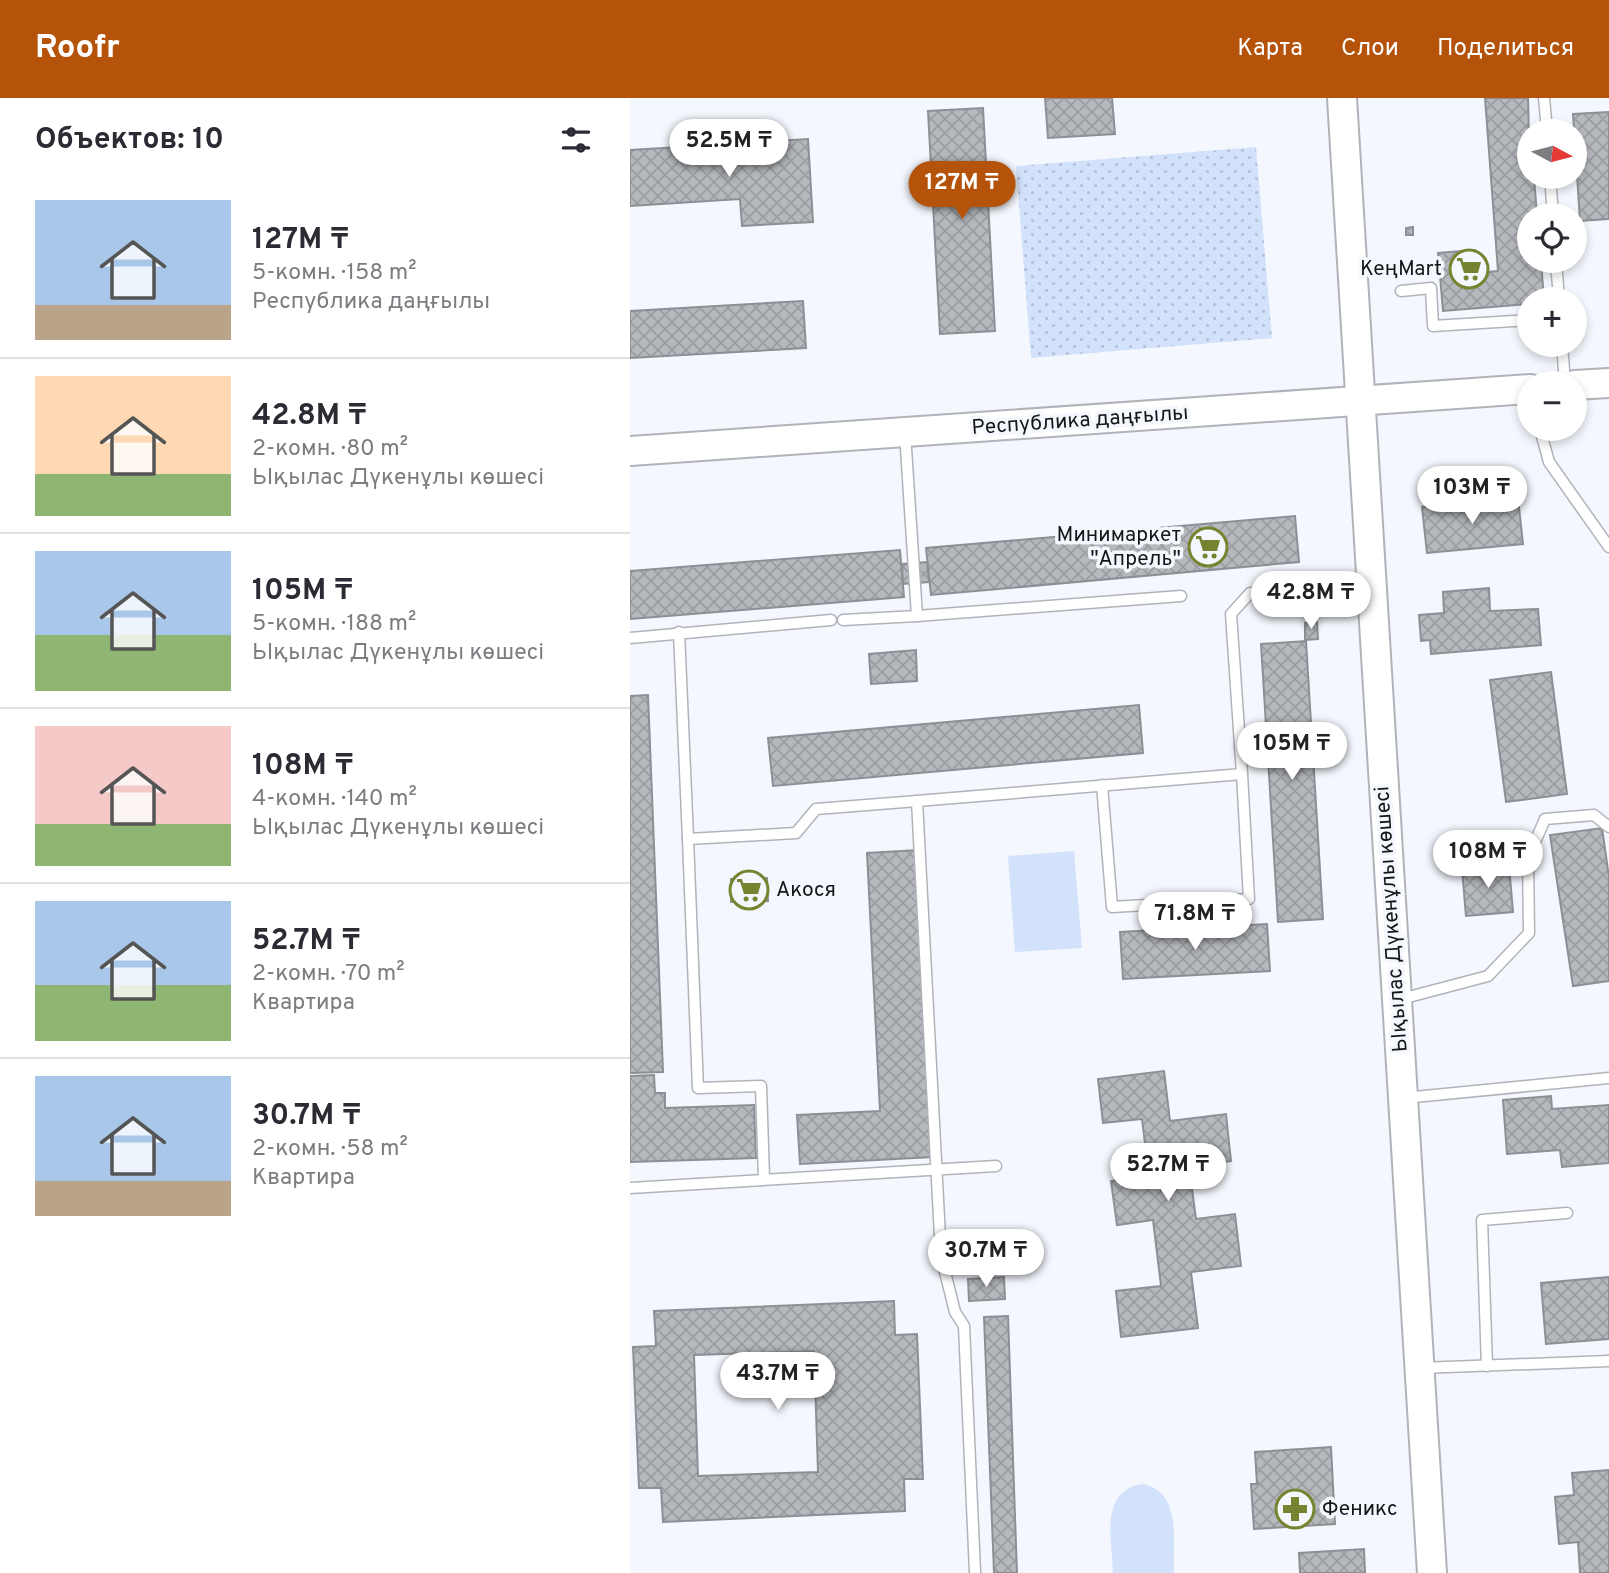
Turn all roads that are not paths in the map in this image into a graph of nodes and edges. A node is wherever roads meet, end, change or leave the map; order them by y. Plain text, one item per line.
1 (1342, 98) edge
2 (1544, 98) edge
3 (1546, 119) edge
4 (1401, 290) dead end
5 (1517, 321) edge
6 (1609, 383) edge
7 (1587, 384) edge
8 (1517, 390) edge
9 (1360, 402) junction
10 (905, 433) junction
11 (1544, 441) edge
12 (630, 451) edge
13 (1609, 547) edge
14 (1371, 581) junction
15 (1181, 596) dead end
16 (917, 616) junction
17 (831, 620) dead end
18 (842, 620) dead end
19 (679, 632) junction
20 (630, 638) edge
21 (1242, 774) junction
22 (1102, 785) junction
23 (917, 801) junction
24 (1609, 827) edge
25 (688, 839) junction
26 (1397, 1000) junction
27 (1609, 1078) edge
28 (1404, 1098) junction
29 (996, 1166) dead end
30 (937, 1170) junction
31 (764, 1179) junction
32 (630, 1188) edge
33 (1567, 1213) dead end
34 (1609, 1361) edge
35 (1487, 1366) junction
36 (1420, 1368) junction
37 (975, 1572) edge
38 (1432, 1573) edge

1 - 9 street, Ықылас Дүкенұлы көшесі
2 - 3 lane
4 - 5 lane
6 - 7 street
8 - 9 street, Республика даңғылы
9 - 10 street, Республика даңғылы
9 - 14 street, Ықылас Дүкенұлы көшесі
10 - 12 street, Республика даңғылы
10 - 16 lane
11 - 13 lane
14 - 21 lane
14 - 26 street, Ықылас Дүкенұлы көшесі
15 - 16 lane
16 - 18 lane
17 - 19 lane
19 - 20 lane
19 - 25 lane
21 - 22 lane
21 - 22 lane
22 - 23 lane
23 - 25 lane
23 - 30 lane
24 - 26 lane
25 - 31 lane
26 - 28 street, Ықылас Дүкенұлы көшесі
27 - 28 lane
28 - 36 street, Ықылас Дүкенұлы көшесі
29 - 30 lane
30 - 31 lane
30 - 37 lane
31 - 32 lane
33 - 35 lane
34 - 35 lane
35 - 36 lane
36 - 38 street, Ықылас Дүкенұлы көшесі

